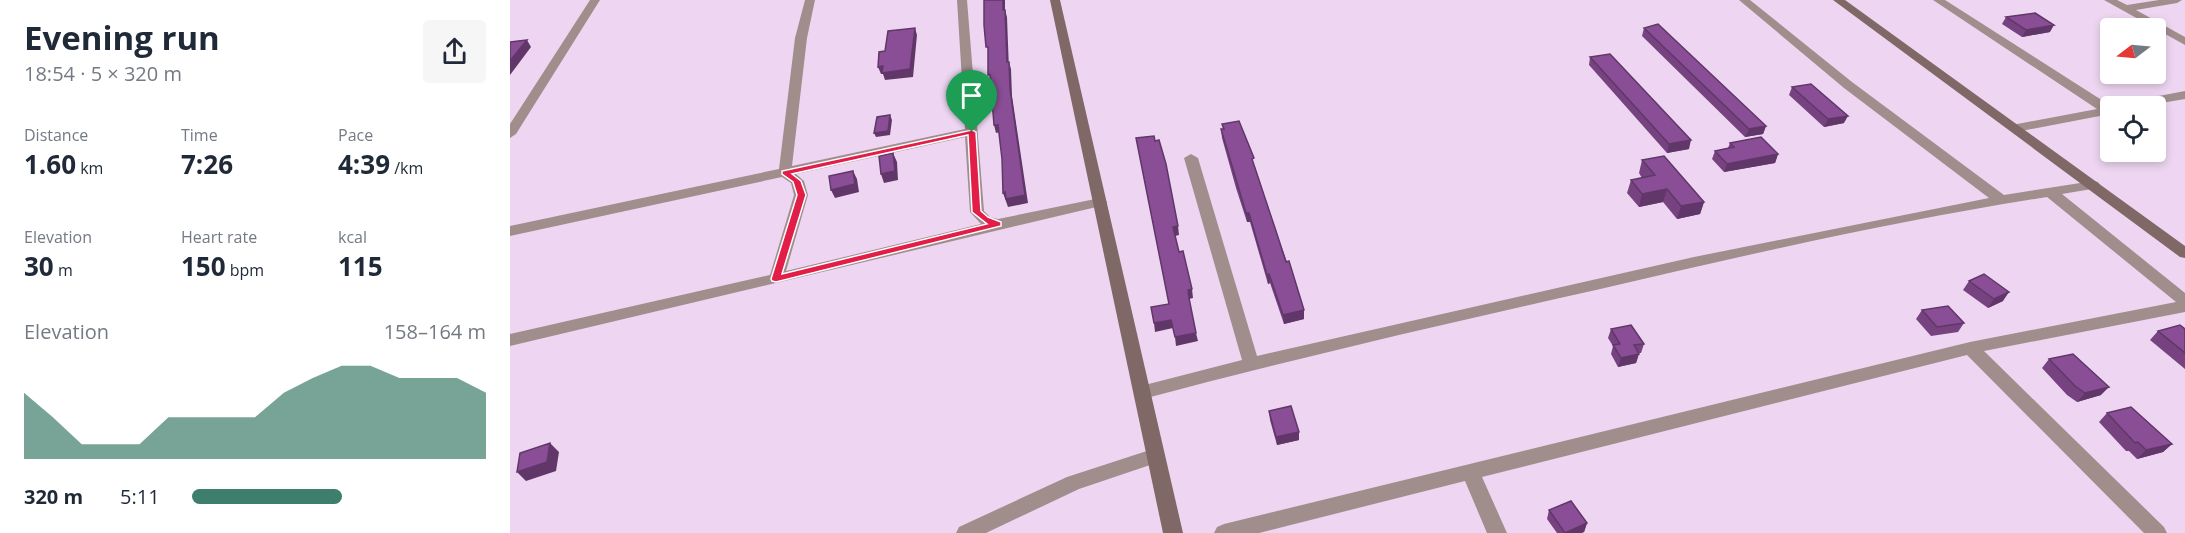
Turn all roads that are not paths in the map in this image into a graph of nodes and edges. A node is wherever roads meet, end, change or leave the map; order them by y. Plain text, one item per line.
1 (596, 0) edge
2 (810, 0) edge
3 (962, 0) edge
4 (1055, 0) edge
5 (1744, 0) edge
6 (1838, 0) edge
7 (1938, 0) edge
8 (2109, 0) edge
9 (2177, 0) edge
10 (2125, 9) junction
11 (2185, 42) edge
12 (2185, 95) edge
13 (2166, 99) edge
14 (2100, 104) edge
15 (2100, 112) edge
16 (2016, 128) junction
17 (972, 132) junction
18 (510, 134) edge
19 (1191, 158) dead end
20 (785, 172) junction
21 (2093, 185) junction
22 (2050, 192) junction
23 (2001, 200) junction
24 (1100, 202) junction
25 (998, 224) junction
26 (510, 231) edge
27 (2185, 252) edge
28 (776, 279) junction
29 (2185, 301) edge
30 (2185, 306) edge
31 (510, 340) edge
32 (1970, 348) junction
33 (1251, 363) junction
34 (1143, 392) junction
35 (1156, 456) junction
36 (1470, 472) junction
37 (966, 533) edge
38 (1173, 533) edge
39 (1224, 533) edge
40 (1497, 533) edge
41 (2157, 533) edge

1 - 18 street
2 - 20 street
3 - 17 street
4 - 24 street
5 - 23 street
6 - 16 street
7 - 14 street
8 - 10 street
9 - 10 street
10 - 11 street
12 - 13 street
15 - 16 street
16 - 21 street
17 - 20 street
17 - 25 street
19 - 33 street
20 - 26 street
20 - 28 street
21 - 22 street
21 - 27 street
22 - 23 street
22 - 29 street
23 - 33 street
24 - 25 street
24 - 34 street
25 - 28 street
28 - 31 street
30 - 32 street
32 - 36 street
32 - 41 street
33 - 34 street
34 - 35 street
35 - 37 street
35 - 38 street
36 - 39 street
36 - 40 street

